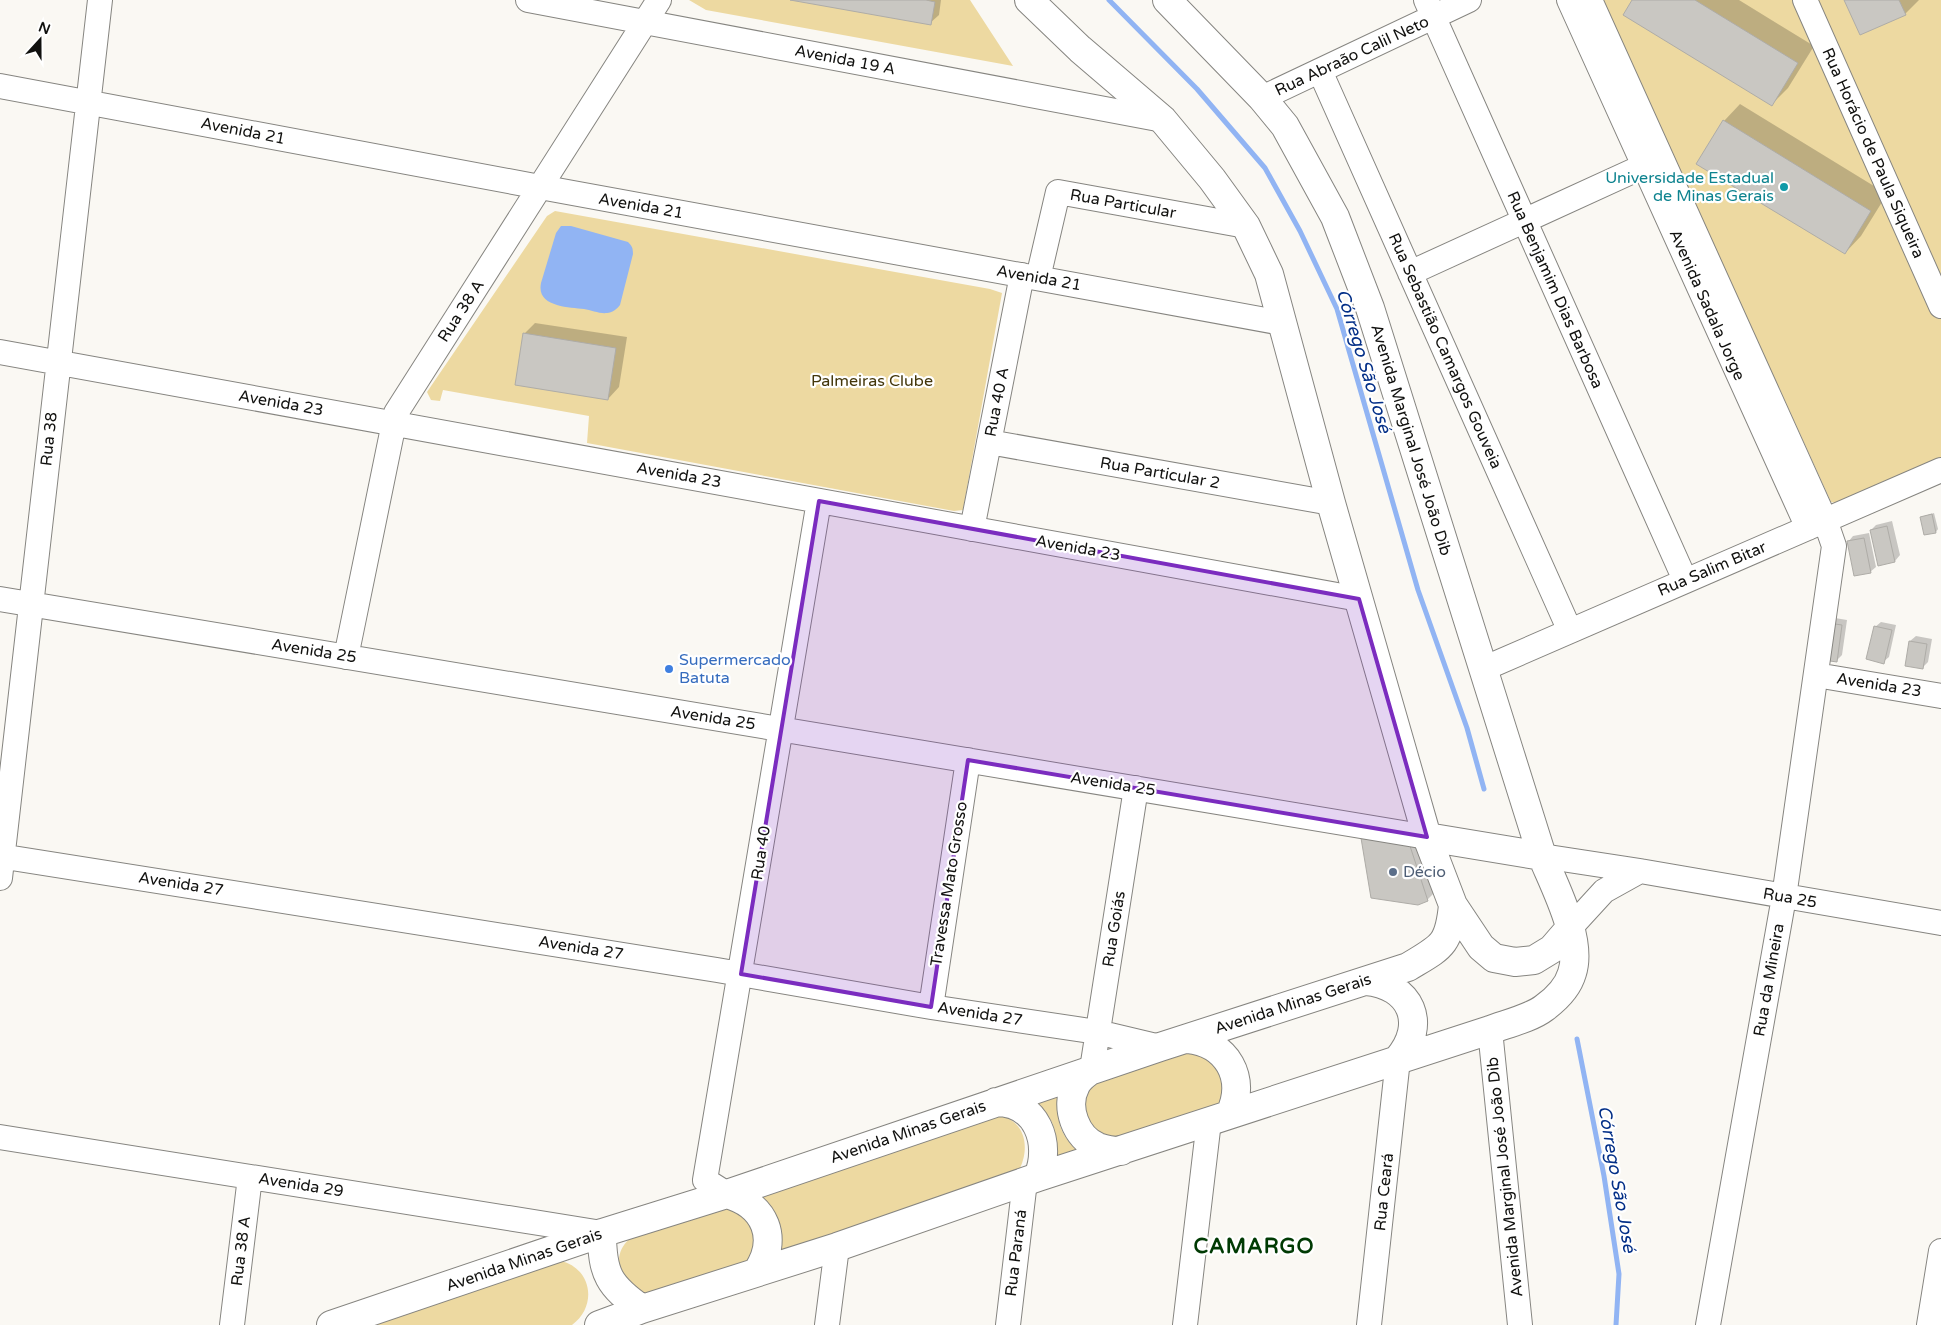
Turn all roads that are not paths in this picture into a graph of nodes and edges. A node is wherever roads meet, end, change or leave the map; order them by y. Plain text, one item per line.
1 (100, 0) edge
2 (528, 0) edge
3 (660, 0) edge
4 (1029, 0) edge
5 (1167, 0) edge
6 (1469, 0) edge
7 (1569, 0) edge
8 (1590, 0) edge
9 (1805, 0) edge
10 (1430, 8) edge
11 (645, 22) junction
12 (1320, 71) junction
13 (0, 86) edge
14 (1262, 98) junction
15 (88, 102) junction
16 (1163, 120) junction
17 (1652, 162) junction
18 (540, 187) junction
19 (1524, 221) junction
20 (1246, 226) junction
21 (1410, 273) junction
22 (1030, 276) junction
23 (1941, 306) edge
24 (1282, 323) junction
25 (0, 352) edge
26 (58, 363) junction
27 (394, 424) junction
28 (989, 442) junction
29 (1941, 470) edge
30 (819, 501) junction
31 (1331, 503) junction
32 (1816, 524) junction
33 (972, 529) junction
34 (1685, 580) junction
35 (0, 599) edge
36 (1359, 599) junction
37 (31, 604) junction
38 (1570, 631) junction
39 (346, 657) junction
40 (1483, 669) junction
41 (1816, 675) junction
42 (1941, 696) edge
43 (781, 729) junction
44 (968, 760) junction
45 (1136, 788) junction
46 (1427, 837) junction
47 (1481, 846) junction
48 (1542, 856) junction
49 (1, 863) edge
50 (1640, 871) junction
51 (1784, 897) junction
52 (1450, 899) junction
53 (1941, 923) edge
54 (1571, 927) junction
55 (741, 974) junction
56 (1366, 981) junction
57 (931, 1007) junction
58 (1490, 1030) junction
59 (1097, 1032) junction
60 (1188, 1039) junction
61 (1160, 1047) junction
62 (1398, 1059) junction
63 (1092, 1070) junction
64 (996, 1102) junction
65 (1220, 1117) junction
66 (0, 1137) edge
67 (1121, 1151) junction
68 (250, 1177) junction
69 (1032, 1179) junction
70 (727, 1194) junction
71 (602, 1233) junction
72 (837, 1247) junction
73 (1941, 1251) edge
74 (757, 1272) junction
75 (642, 1317) edge
76 (232, 1325) edge
77 (331, 1325) edge
78 (599, 1325) edge
79 (827, 1325) edge
80 (1008, 1325) edge
81 (1185, 1325) edge
82 (1369, 1325) edge
83 (1520, 1325) edge
84 (1708, 1325) edge
85 (1929, 1325) edge

1 - 15 street, Rua 38
2 - 11 street, Avenida 19 A
3 - 11 street, Rua 38 A
4 - 16 main road
5 - 14 main road, Avenida Marginal José João Dib
6 - 10 street, Rua Abraão Calil Neto
7 - 17 street, Avenida Sadala Jorge
8 - 17 street, Avenida Sadala Jorge
9 - 23 street, Rua Horácio de Paula Siqueira
10 - 12 street, Rua Abraão Calil Neto
10 - 19 street, Rua Benjamim Dias Barbosa
11 - 16 street, Avenida 19 A
11 - 18 street, Rua 38 A
12 - 14 street, Rua Abraão Calil Neto
12 - 21 street, Rua Sebastião Camargos Gouveia
13 - 15 street, Avenida 21
14 - 40 main road, Avenida Marginal José João Dib
15 - 18 street, Avenida 21
15 - 26 street, Rua 38
16 - 20 main road
17 - 19 street
17 - 32 street, Avenida Sadala Jorge
18 - 22 street, Avenida 21
18 - 27 street, Rua 38 A
19 - 21 street
19 - 34 street, Rua Benjamim Dias Barbosa
20 - 22 street, Rua Particular
20 - 24 main road
21 - 38 street, Rua Sebastião Camargos Gouveia
22 - 24 street, Avenida 21
22 - 28 street, Rua 40 A
24 - 31 main road
25 - 26 street, Avenida 23
26 - 27 street, Avenida 23
26 - 37 street, Rua 38
27 - 30 street, Avenida 23
27 - 39 street, Rua 38 A
28 - 31 street, Rua Particular 2
28 - 33 street, Rua 40 A
29 - 32 street, Rua Salim Bitar
30 - 33 street, Avenida 23
30 - 43 street, Rua 40
31 - 36 main road
32 - 34 street, Rua Salim Bitar
32 - 41 street, Rua da Mineira
33 - 36 street, Avenida 23
34 - 38 street, Rua Salim Bitar
35 - 37 street, Avenida 25
36 - 46 main road
37 - 39 street, Avenida 25
37 - 49 street, Rua 38
38 - 40 street, Rua Salim Bitar
39 - 43 street, Avenida 25
40 - 48 main road, Avenida Marginal José João Dib
41 - 42 street, Avenida 23
41 - 51 street, Rua da Mineira
43 - 44 street, Avenida 25
43 - 55 street, Rua 40
44 - 45 street, Avenida 25
44 - 57 street, Travessa Mato Grosso
45 - 46 street, Avenida 25
45 - 59 street, Rua Goiás
46 - 47 main road
46 - 52 main road
47 - 48 main road
47 - 52 main road
48 - 50 street, Rua 25
48 - 54 main road, Avenida Marginal José João Dib
49 - 55 street, Avenida 27
50 - 51 street, Rua 25
50 - 54 street
51 - 53 street, Rua 25
51 - 84 street, Rua da Mineira
52 - 54 main road
52 - 56 main road, Avenida Minas Gerais
54 - 58 main road
55 - 57 street, Avenida 27
55 - 70 street, Rua 40
56 - 60 main road, Avenida Minas Gerais
56 - 62 main road
57 - 59 street, Avenida 27
58 - 62 main road
58 - 83 street, Avenida Marginal José João Dib
59 - 61 street, Avenida 27
59 - 63 street, Rua Goiás
60 - 61 main road, Avenida Minas Gerais
60 - 65 main road
61 - 63 main road, Avenida Minas Gerais
62 - 65 main road
62 - 82 street, Rua Ceará
63 - 64 main road, Avenida Minas Gerais
63 - 67 main road
64 - 69 main road
64 - 70 main road, Avenida Minas Gerais
65 - 67 main road
65 - 81 street
66 - 68 street, Avenida 29
67 - 69 main road
68 - 71 street, Avenida 29
68 - 76 street, Rua 38 A
69 - 72 main road
69 - 80 street, Rua Paraná
70 - 71 main road, Avenida Minas Gerais
70 - 74 main road
71 - 75 main road
71 - 77 main road, Avenida Minas Gerais
72 - 74 main road
72 - 79 street
73 - 85 street
74 - 75 main road
75 - 78 main road

